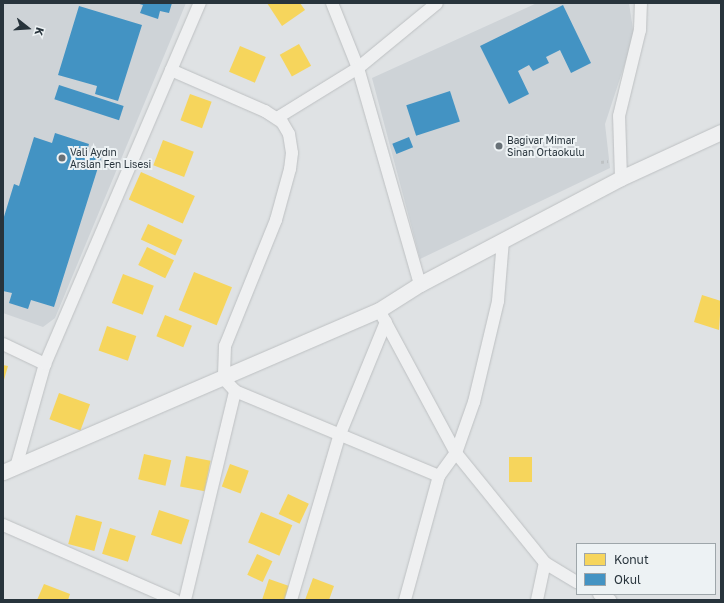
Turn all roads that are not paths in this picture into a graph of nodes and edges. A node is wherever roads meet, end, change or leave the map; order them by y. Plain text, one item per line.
1 (200, 3) edge
2 (332, 3) edge
3 (437, 3) edge
4 (641, 3) edge
5 (358, 68) junction
6 (171, 70) junction
7 (277, 118) junction
8 (721, 132) edge
9 (621, 178) junction
10 (503, 240) junction
11 (420, 284) junction
12 (382, 316) junction
13 (3, 344) edge
14 (45, 364) junction
15 (224, 379) junction
16 (235, 391) junction
17 (340, 434) junction
18 (456, 453) junction
19 (10, 470) edge
20 (439, 476) junction
21 (3, 525) edge
22 (545, 563) junction
23 (576, 581) edge
24 (601, 595) edge
25 (175, 600) edge
26 (185, 600) edge
27 (291, 600) edge
28 (405, 600) edge
29 (537, 600) edge
30 (610, 600) edge

1 - 6 street
2 - 5 street
3 - 5 street
4 - 9 street
5 - 7 street
5 - 11 street
6 - 7 street
6 - 14 street
7 - 15 street
8 - 9 street
9 - 10 street
10 - 11 street
10 - 18 street
11 - 12 street
12 - 15 street
12 - 17 street
12 - 18 street
13 - 14 street
14 - 19 street
15 - 16 street
15 - 19 street
16 - 17 street
16 - 26 street
17 - 20 street
17 - 27 street
18 - 20 street
18 - 22 street
20 - 28 street
21 - 25 street
22 - 23 street
22 - 29 street
24 - 30 street

